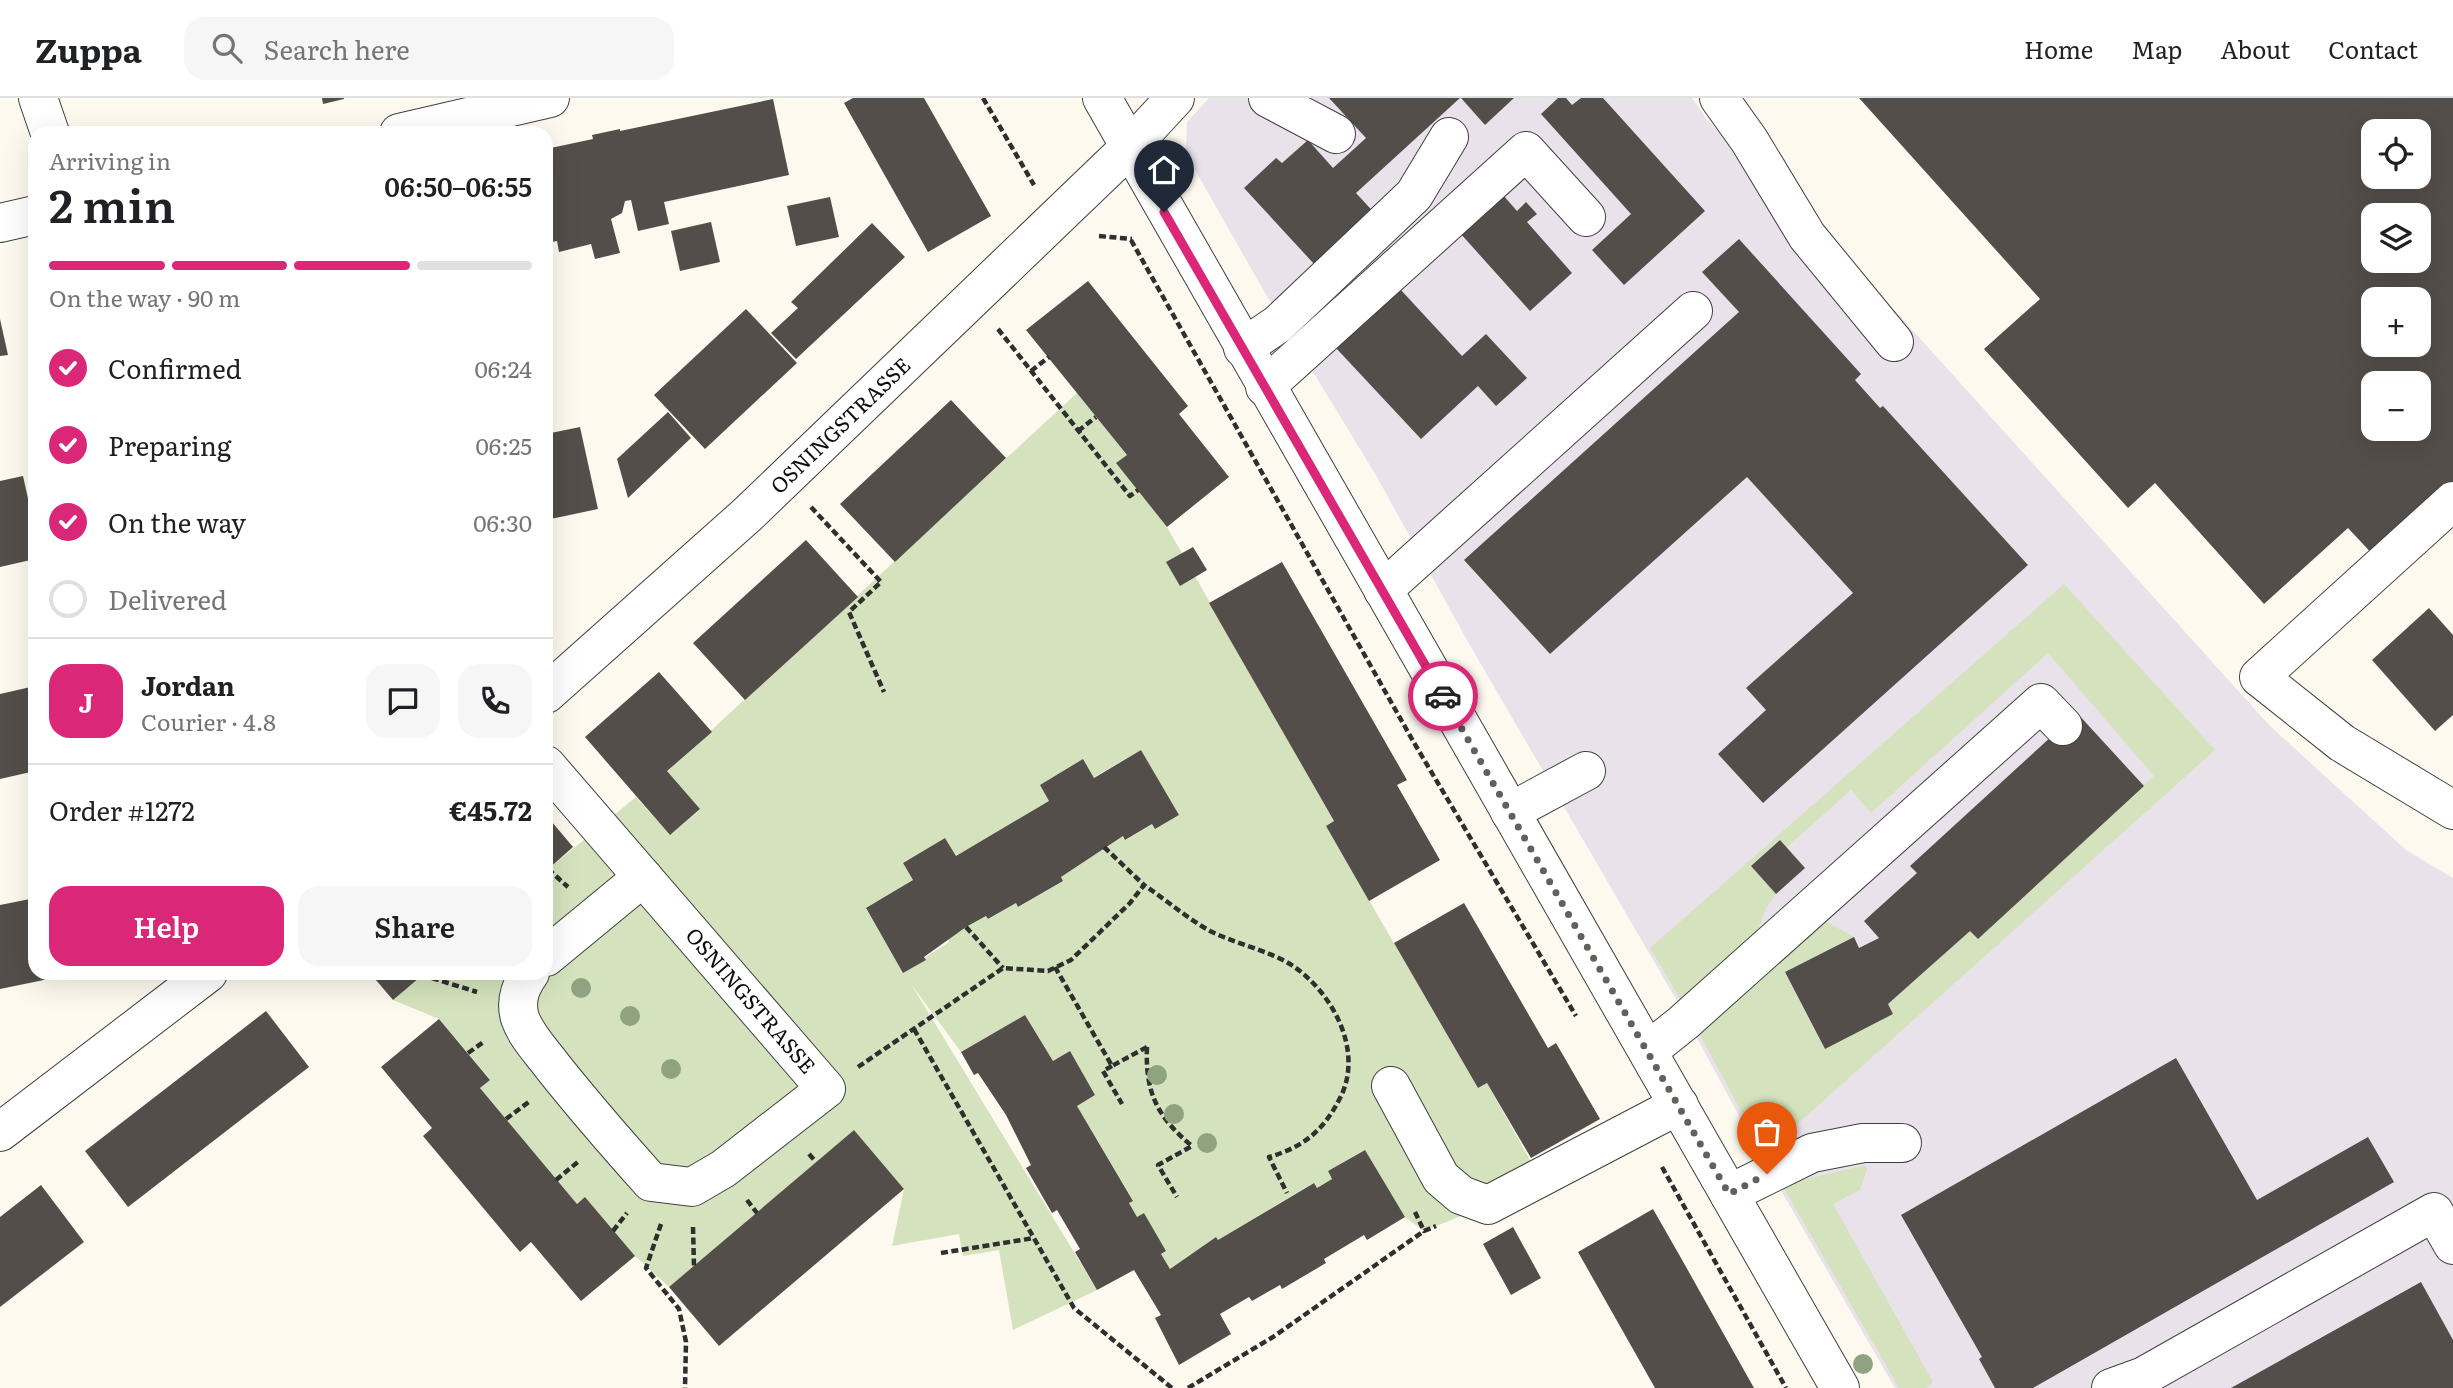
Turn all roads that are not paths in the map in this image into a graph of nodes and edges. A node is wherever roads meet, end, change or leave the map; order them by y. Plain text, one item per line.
1 (38, 98) edge
2 (550, 98) edge
3 (1102, 98) edge
4 (1175, 98) edge
5 (1268, 98) edge
6 (1719, 98) edge
7 (48, 126) edge
8 (430, 126) edge
9 (1336, 134) dead end
10 (1449, 137) dead end
11 (1128, 149) junction
12 (28, 217) edge
13 (1586, 218) dead end
14 (0, 223) edge
15 (1693, 312) dead end
16 (1894, 342) dead end
17 (1243, 348) junction
18 (1265, 387) junction
19 (2453, 500) edge
20 (1383, 590) junction
21 (553, 688) edge
22 (2063, 726) dead end
23 (1586, 771) dead end
24 (553, 773) edge
25 (2453, 810) edge
26 (1510, 812) junction
27 (643, 877) junction
28 (553, 951) edge
29 (199, 980) edge
30 (524, 989) edge
31 (1648, 1051) junction
32 (1391, 1086) dead end
33 (1679, 1105) junction
34 (0, 1132) edge
35 (1902, 1143) dead end
36 (1729, 1194) junction
37 (2453, 1245) edge
38 (1840, 1388) edge
39 (2111, 1388) edge

1 - 7 street
2 - 8 street
3 - 11 street
4 - 11 street, OSNINGSTRASSE
5 - 9 street
6 - 16 street
10 - 17 street
11 - 17 street
11 - 21 street, OSNINGSTRASSE
12 - 14 street
13 - 18 street
15 - 20 street
17 - 18 street
18 - 20 street
19 - 25 street
20 - 26 street
22 - 31 street
23 - 26 street
24 - 27 street, OSNINGSTRASSE
26 - 31 street
27 - 28 street
27 - 30 street, OSNINGSTRASSE
29 - 34 street
31 - 33 street
32 - 33 street
33 - 36 street
35 - 36 street
36 - 38 street
37 - 39 street

